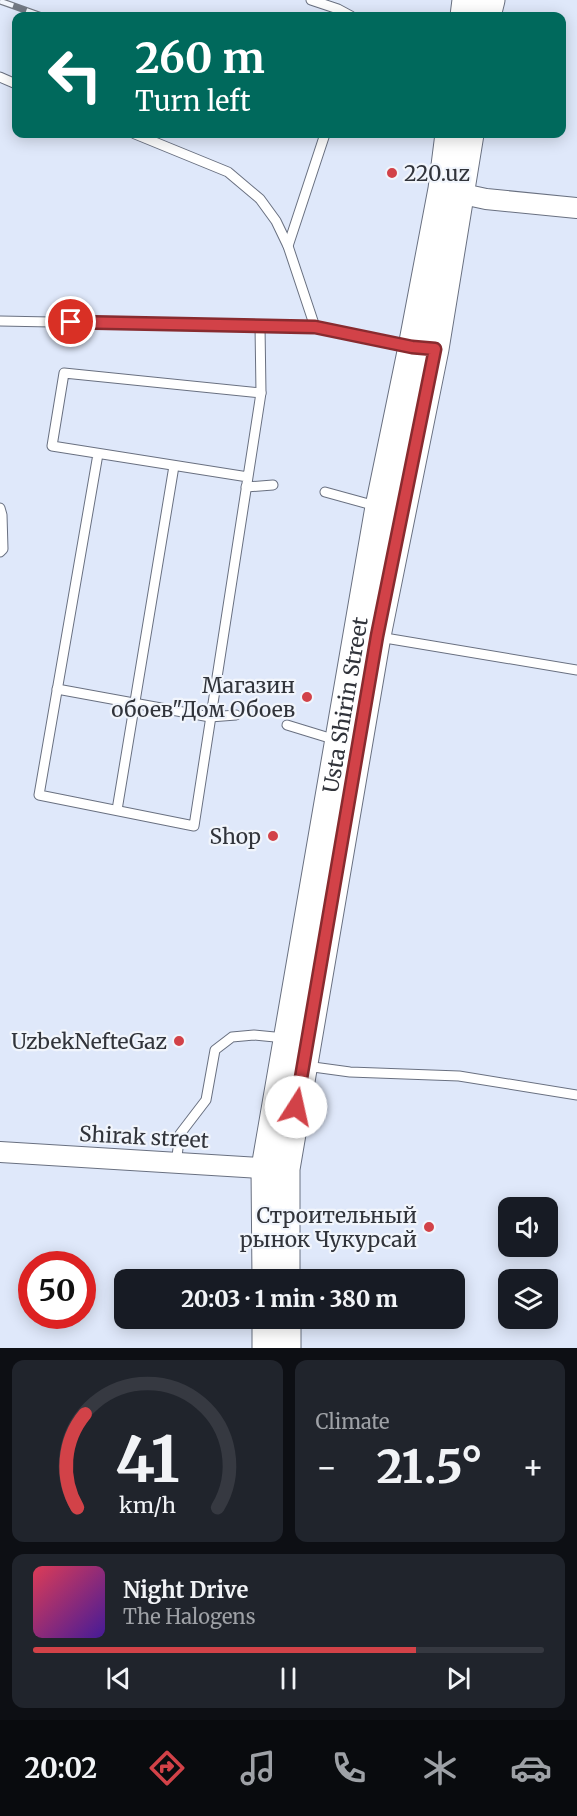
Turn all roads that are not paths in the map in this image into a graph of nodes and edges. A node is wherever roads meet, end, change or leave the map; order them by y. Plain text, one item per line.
1 (311, 0) edge
2 (344, 12) edge
3 (145, 138) edge
4 (324, 138) edge
5 (449, 138) edge
6 (469, 138) edge
7 (451, 191) junction
8 (577, 208) edge
9 (288, 246) junction
10 (0, 321) edge
11 (260, 326) junction
12 (315, 327) junction
13 (424, 348) junction
14 (261, 393) junction
15 (98, 454) junction
16 (174, 466) junction
17 (247, 482) junction
18 (273, 485) dead end
19 (325, 492) dead end
20 (378, 507) junction
21 (0, 508) edge
22 (0, 552) edge
23 (367, 634) junction
24 (577, 670) edge
25 (57, 689) junction
26 (135, 703) junction
27 (236, 715) dead end
28 (210, 717) junction
29 (287, 725) dead end
30 (338, 740) junction
31 (117, 810) junction
32 (287, 1039) junction
33 (304, 1065) junction
34 (577, 1095) edge
35 (0, 1152) edge
36 (176, 1163) junction
37 (275, 1168) junction
38 (267, 1269) edge
39 (285, 1269) edge

1 - 2 lane
3 - 9 lane
4 - 9 lane
5 - 7 main road, Usta Shirin Street
6 - 7 main road, Usta Shirin Street
7 - 8 street
7 - 13 main road, Usta Shirin Street
9 - 12 lane
10 - 11 lane
11 - 12 lane
11 - 14 lane
12 - 13 lane
13 - 20 main road, Usta Shirin Street
13 - 23 main road, Usta Shirin Street
14 - 15 lane
14 - 17 lane
15 - 16 lane
15 - 25 lane
16 - 17 lane
16 - 26 lane
17 - 18 lane
17 - 28 lane
19 - 20 lane
20 - 23 main road, Usta Shirin Street
21 - 22 lane
23 - 24 lane
23 - 30 main road, Usta Shirin Street
23 - 33 main road, Usta Shirin Street
25 - 26 lane
25 - 31 lane
26 - 28 lane
26 - 31 lane
27 - 28 lane
28 - 31 lane
29 - 30 lane
30 - 32 main road, Usta Shirin Street
32 - 36 lane
32 - 37 main road, Usta Shirin Street
33 - 34 lane
33 - 37 main road, Usta Shirin Street
35 - 36 street, Shirak street
36 - 37 street, Shirak street
37 - 38 main road, Usta Shirin Street
37 - 39 main road, Usta Shirin Street

